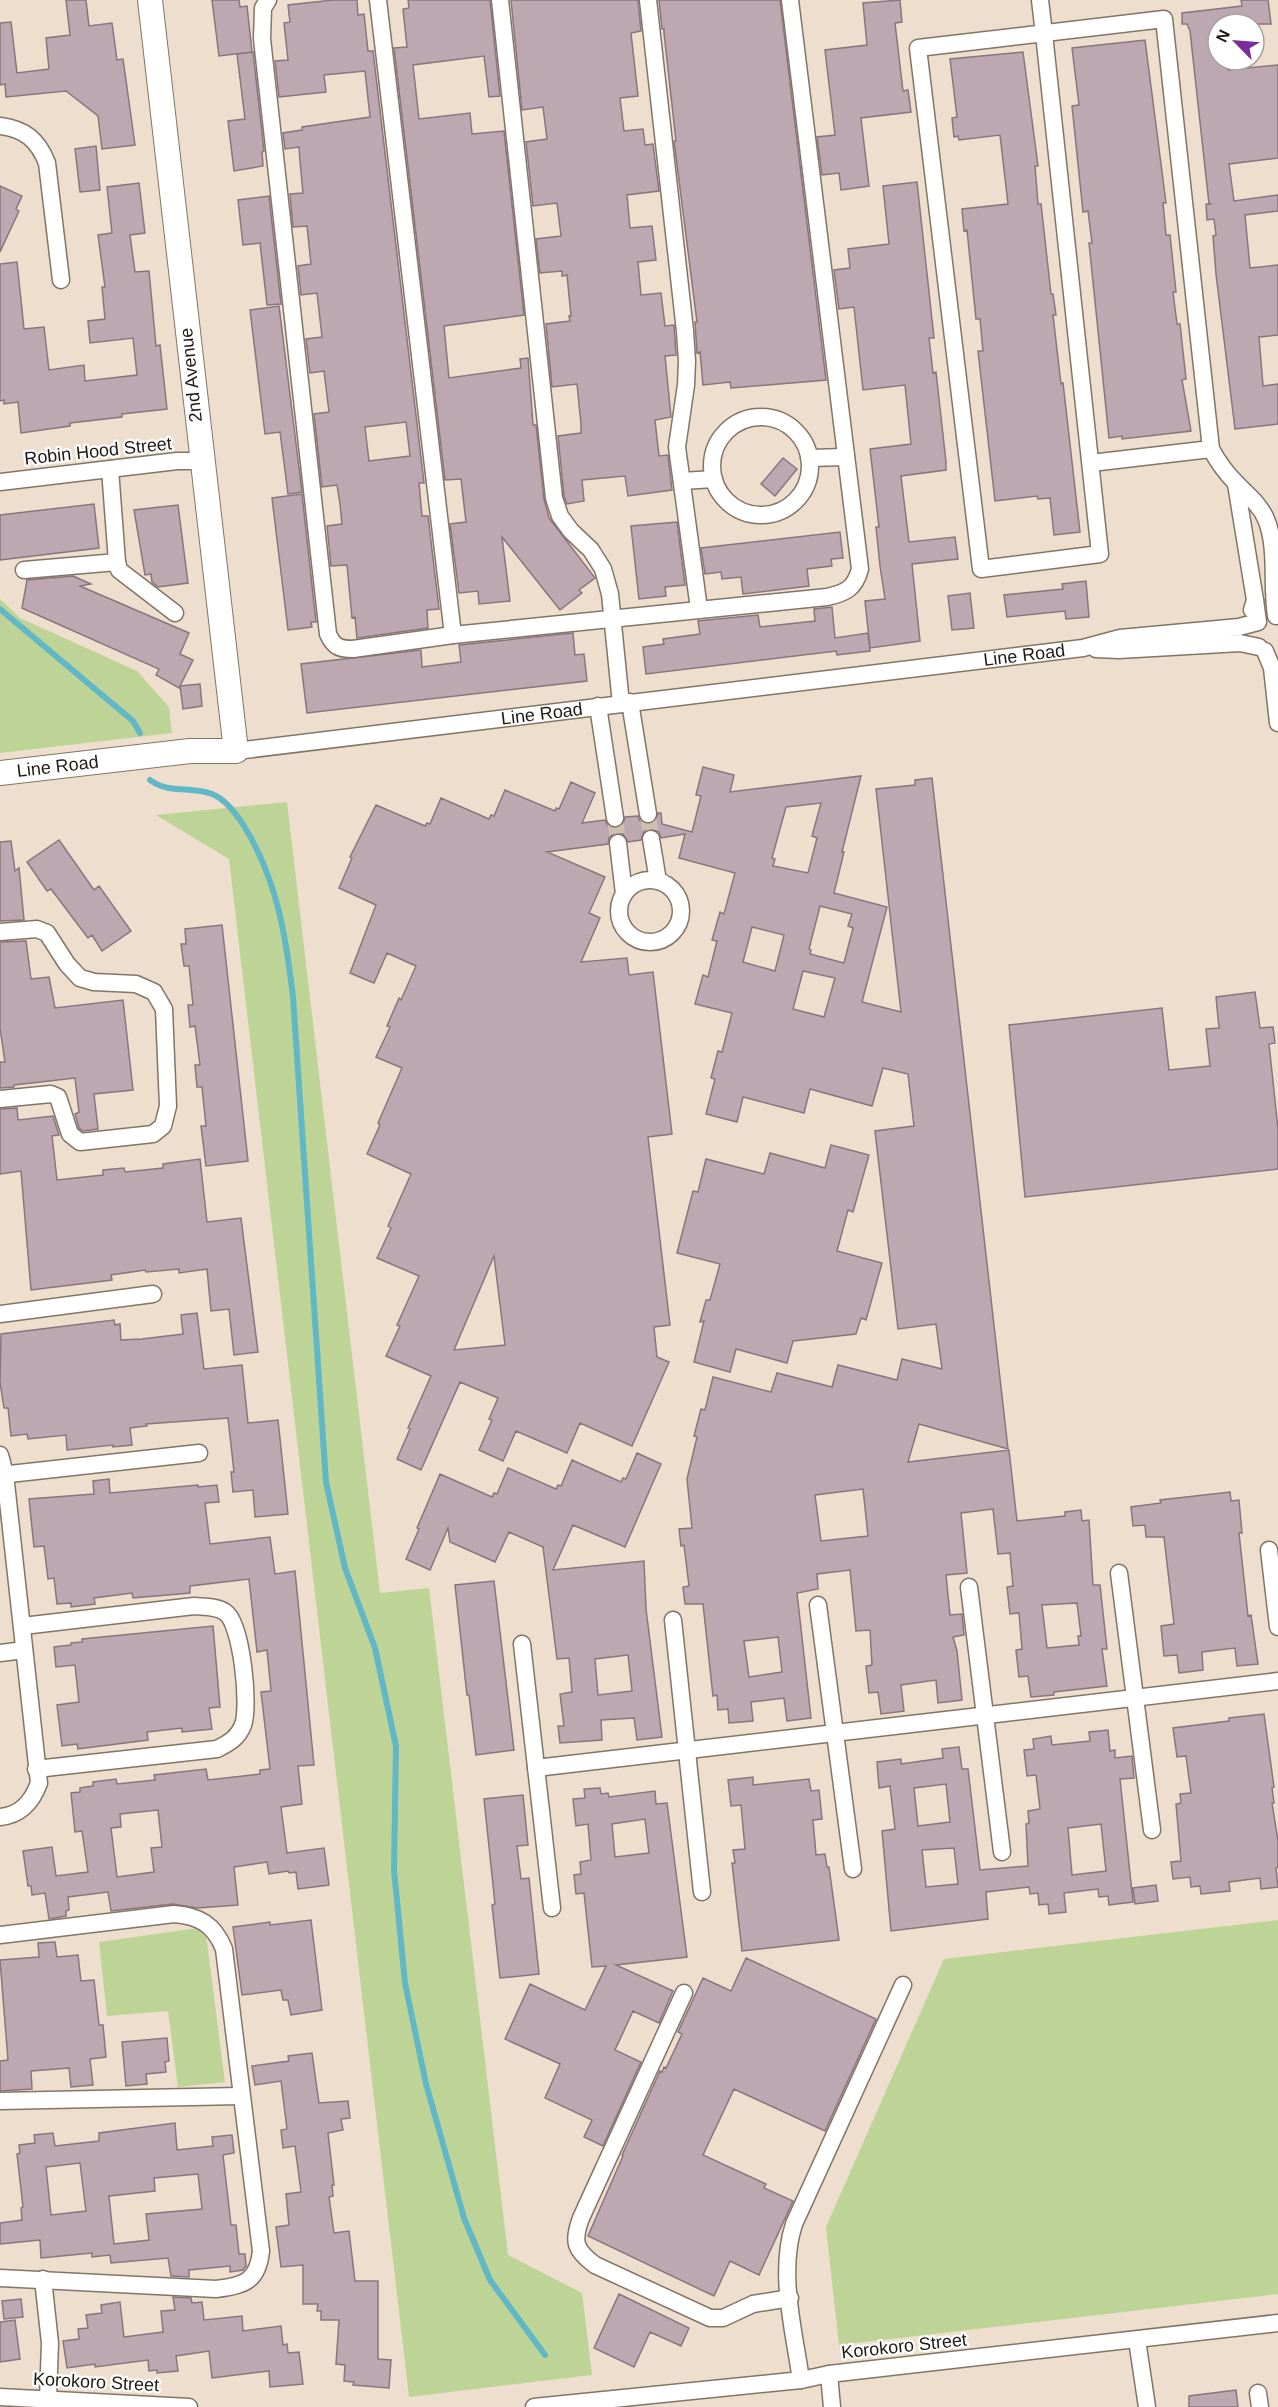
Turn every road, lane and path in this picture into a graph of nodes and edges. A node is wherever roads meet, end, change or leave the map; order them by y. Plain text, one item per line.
1 (150, 0) edge
2 (268, 0) edge
3 (378, 0) edge
4 (500, 0) edge
5 (648, 0) edge
6 (790, 0) edge
7 (1040, 0) edge
8 (1044, 34) junction
9 (0, 126) edge
10 (62, 280) dead end
11 (1211, 449) junction
12 (846, 457) junction
13 (809, 458) junction
14 (201, 461) junction
15 (1090, 463) junction
16 (110, 469) junction
17 (714, 479) junction
18 (682, 480) junction
19 (0, 482) edge
20 (1236, 484) junction
21 (117, 562) junction
22 (24, 570) dead end
23 (1255, 600) junction
24 (699, 609) junction
25 (176, 613) dead end
26 (1277, 617) edge
27 (611, 619) junction
28 (1258, 622) junction
29 (1239, 627) junction
30 (453, 635) junction
31 (1083, 648) junction
32 (1267, 650) edge
33 (625, 703) junction
34 (598, 706) junction
35 (1278, 723) edge
36 (236, 751) junction
37 (0, 773) edge
38 (648, 814) tunnel mouth
39 (615, 818) tunnel mouth
40 (651, 839) tunnel mouth
41 (618, 843) tunnel mouth
42 (658, 881) junction
43 (624, 894) junction
44 (0, 932) edge
45 (0, 1099) edge
46 (153, 1294) dead end
47 (0, 1314) edge
48 (199, 1453) dead end
49 (0, 1455) edge
50 (3, 1474) edge
51 (1269, 1550) dead end
52 (1119, 1573) dead end
53 (969, 1587) dead end
54 (818, 1605) dead end
55 (672, 1620) dead end
56 (23, 1626) junction
57 (1278, 1628) edge
58 (522, 1644) dead end
59 (24, 1650) junction
60 (0, 1653) edge
61 (1278, 1681) edge
62 (1134, 1699) junction
63 (985, 1717) junction
64 (835, 1734) junction
65 (686, 1749) junction
66 (536, 1768) junction
67 (36, 1769) junction
68 (0, 1817) edge
69 (1152, 1830) dead end
70 (1002, 1852) dead end
71 (853, 1869) dead end
72 (702, 1892) dead end
73 (552, 1908) dead end
74 (0, 1935) edge
75 (903, 1985) dead end
76 (684, 1993) dead end
77 (240, 2096) junction
78 (0, 2101) edge
79 (0, 2277) edge
80 (43, 2279) junction
81 (790, 2298) junction
82 (1278, 2323) edge
83 (1137, 2340) junction
84 (829, 2374) junction
85 (801, 2380) junction
86 (0, 2397) edge
87 (48, 2399) junction
88 (189, 2407) edge
89 (535, 2407) edge
90 (832, 2407) edge
91 (1147, 2407) edge

1 - 14 street, 2nd Avenue
2 - 30 street
3 - 30 street
4 - 27 street
5 - 18 street
6 - 12 street
7 - 8 street
8 - 11 street
8 - 15 street
8 - 15 street
9 - 10 street
11 - 15 street
11 - 20 street
12 - 13 street
12 - 24 street
13 - 17 street
13 - 17 street
14 - 16 street, Robin Hood Street
14 - 36 street, 2nd Avenue
16 - 19 street, Robin Hood Street
16 - 21 street
17 - 18 street
18 - 24 street
20 - 23 street
20 - 26 street
21 - 22 street
21 - 25 street
23 - 28 street
23 - 29 street
24 - 27 street
26 - 28 street, Line Road
27 - 30 street
27 - 33 street
28 - 29 street, Line Road
28 - 32 street
29 - 31 street, Line Road
31 - 32 street, Line Road
31 - 33 street, Line Road
32 - 35 street
33 - 34 street, Line Road
33 - 38 street
34 - 36 street, Line Road
34 - 39 street
36 - 37 street, Line Road
40 - 42 street
41 - 43 street
42 - 43 street
42 - 43 street
44 - 45 street
46 - 47 street
48 - 50 street
49 - 50 street
50 - 56 street
51 - 57 street
52 - 62 street
53 - 63 street
54 - 64 street
55 - 65 street
56 - 59 street
56 - 67 street
58 - 66 street
59 - 60 street
59 - 67 street
61 - 62 street
62 - 63 street
62 - 69 street
63 - 64 street
63 - 70 street
64 - 65 street
64 - 71 street
65 - 66 street
65 - 72 street
66 - 73 street
67 - 68 street
74 - 77 street
75 - 81 street
76 - 81 street
77 - 78 street
77 - 80 street
79 - 80 street
80 - 87 street
81 - 85 street
82 - 83 street, Korokoro Street
83 - 84 street, Korokoro Street
83 - 91 street
84 - 85 street, Korokoro Street
84 - 90 street
85 - 89 street, Korokoro Street
86 - 87 street, Korokoro Street
87 - 88 street, Korokoro Street

